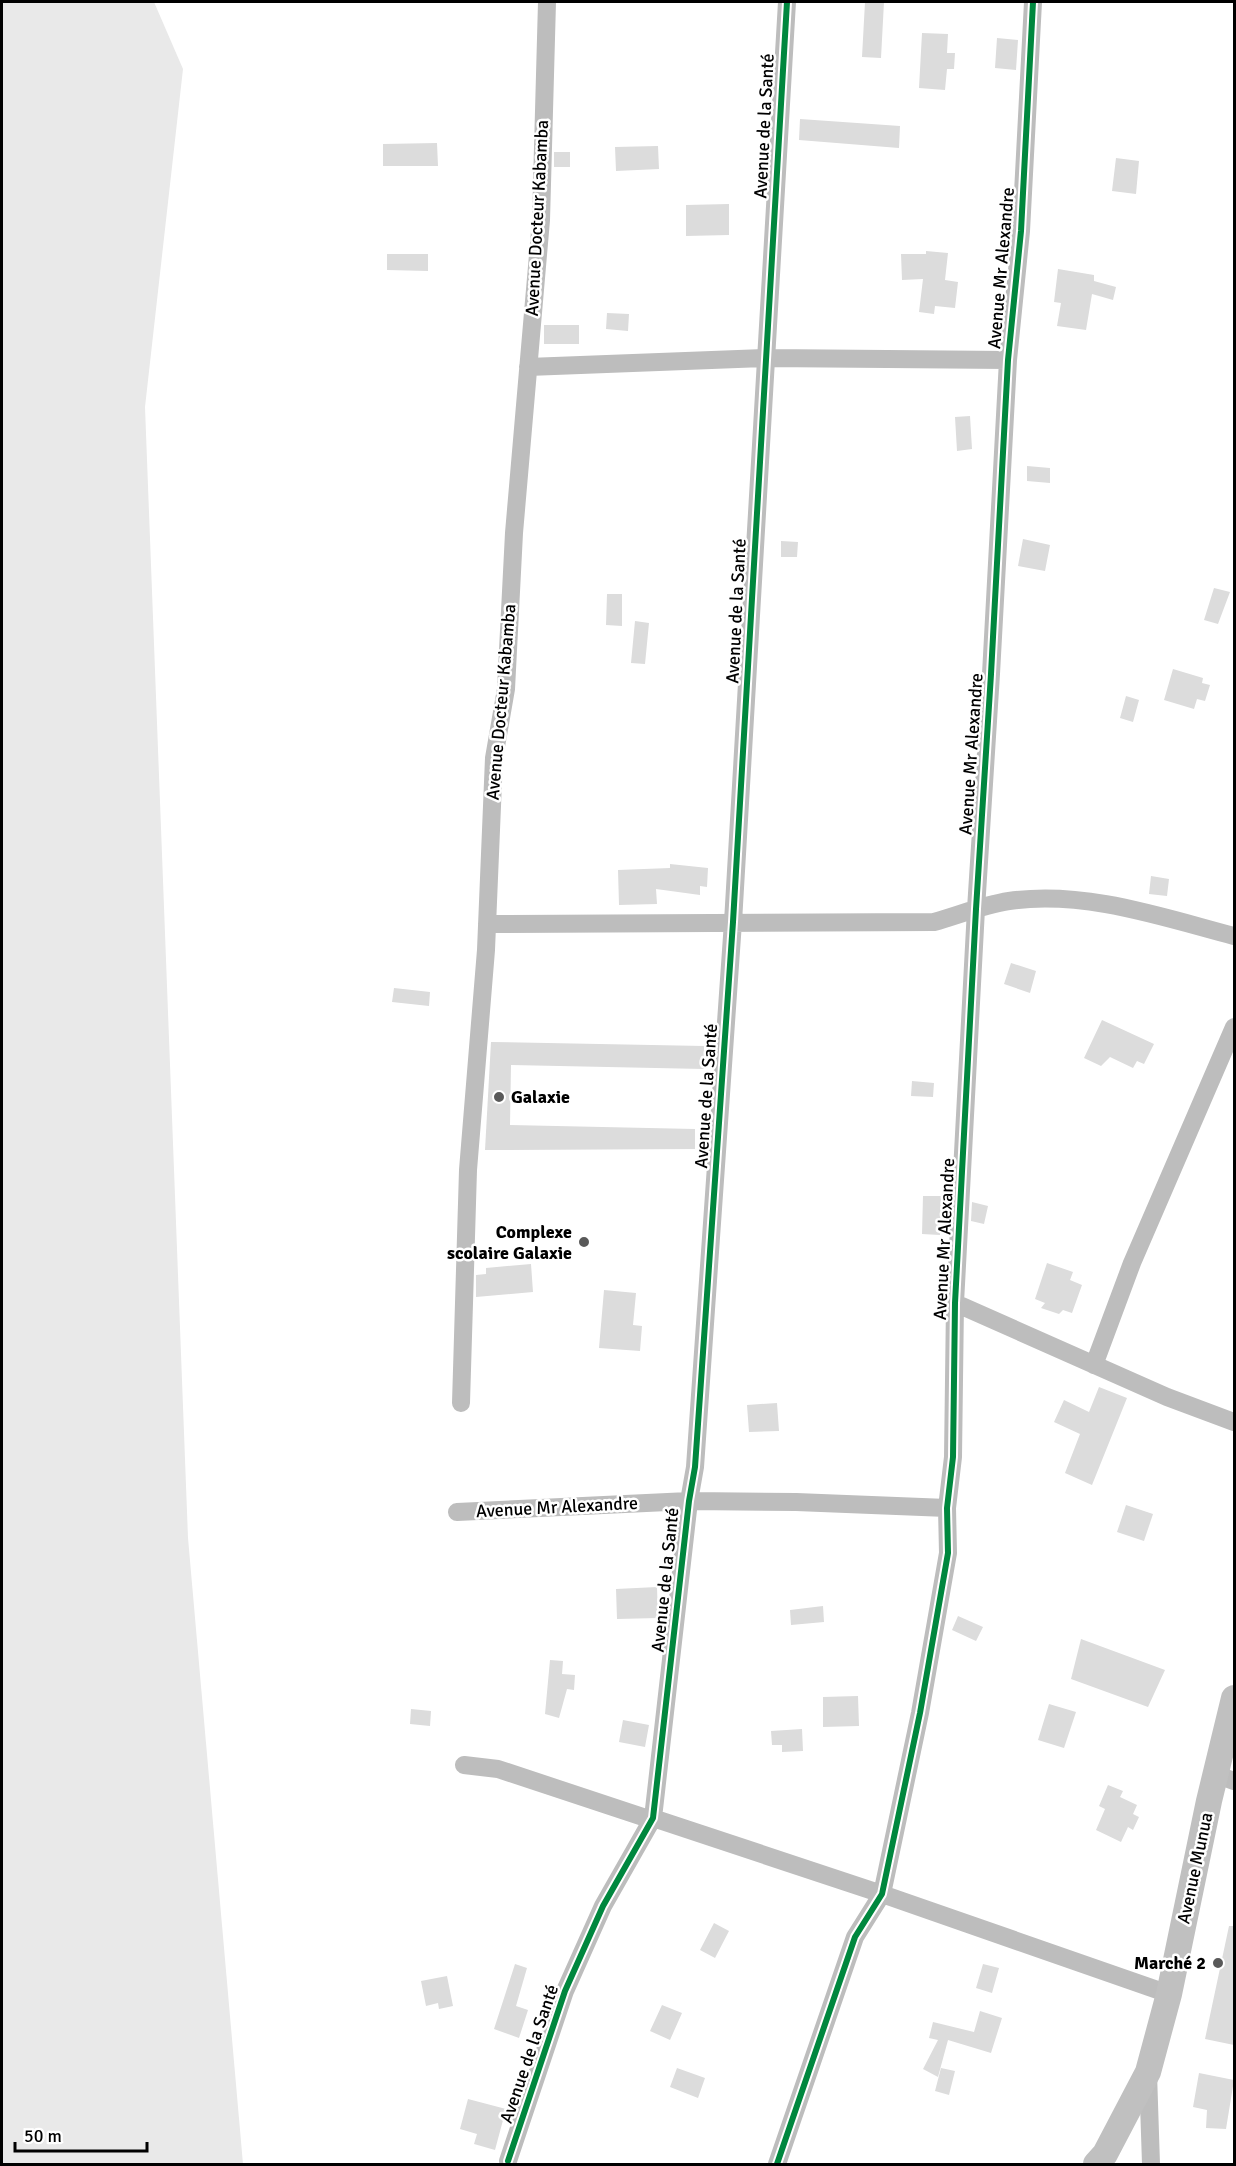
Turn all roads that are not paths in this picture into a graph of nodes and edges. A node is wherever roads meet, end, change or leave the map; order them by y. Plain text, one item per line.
1 (547, 2) edge
2 (787, 2) edge
3 (1033, 2) edge
4 (766, 358) junction
5 (1008, 360) junction
6 (528, 367) junction
7 (976, 909) junction
8 (733, 922) junction
9 (487, 924) junction
10 (1234, 936) edge
11 (1234, 1027) edge
12 (955, 1303) junction
13 (1094, 1365) junction
14 (461, 1403) dead end
15 (1234, 1422) edge
16 (689, 1501) junction
17 (947, 1508) junction
18 (457, 1512) dead end
19 (1234, 1698) edge
20 (464, 1765) dead end
21 (1225, 1778) edge
22 (653, 1818) junction
23 (882, 1894) junction
24 (1169, 1994) junction
25 (1148, 2072) junction
26 (508, 2161) dead end
27 (777, 2164) edge
28 (1096, 2164) edge
29 (1151, 2164) edge

1 - 6 street, Avenue Docteur Kabamba
2 - 4 street, Avenue de la Santé
3 - 5 street, Avenue Mr Alexandre
4 - 5 street
4 - 6 street
4 - 8 street, Avenue de la Santé
5 - 7 street, Avenue Mr Alexandre
6 - 9 street, Avenue Docteur Kabamba
7 - 8 street
7 - 10 street
7 - 12 street, Avenue Mr Alexandre
8 - 9 street
8 - 16 street, Avenue de la Santé
9 - 14 street, Avenue Docteur Kabamba
11 - 13 street
12 - 13 street
12 - 17 street, Avenue Mr Alexandre
13 - 15 street
16 - 17 street, Avenue Mr Alexandre
16 - 18 street, Avenue Mr Alexandre
16 - 22 street, Avenue de la Santé
17 - 23 street
19 - 21 main road, Avenue Munua
20 - 22 street
21 - 24 main road, Avenue Munua
22 - 23 street
22 - 26 street, Avenue de la Santé
23 - 24 street
23 - 27 street
24 - 25 main road, Avenue Munua
25 - 28 main road, Avenue Munua
25 - 29 street, Avenue Munua

